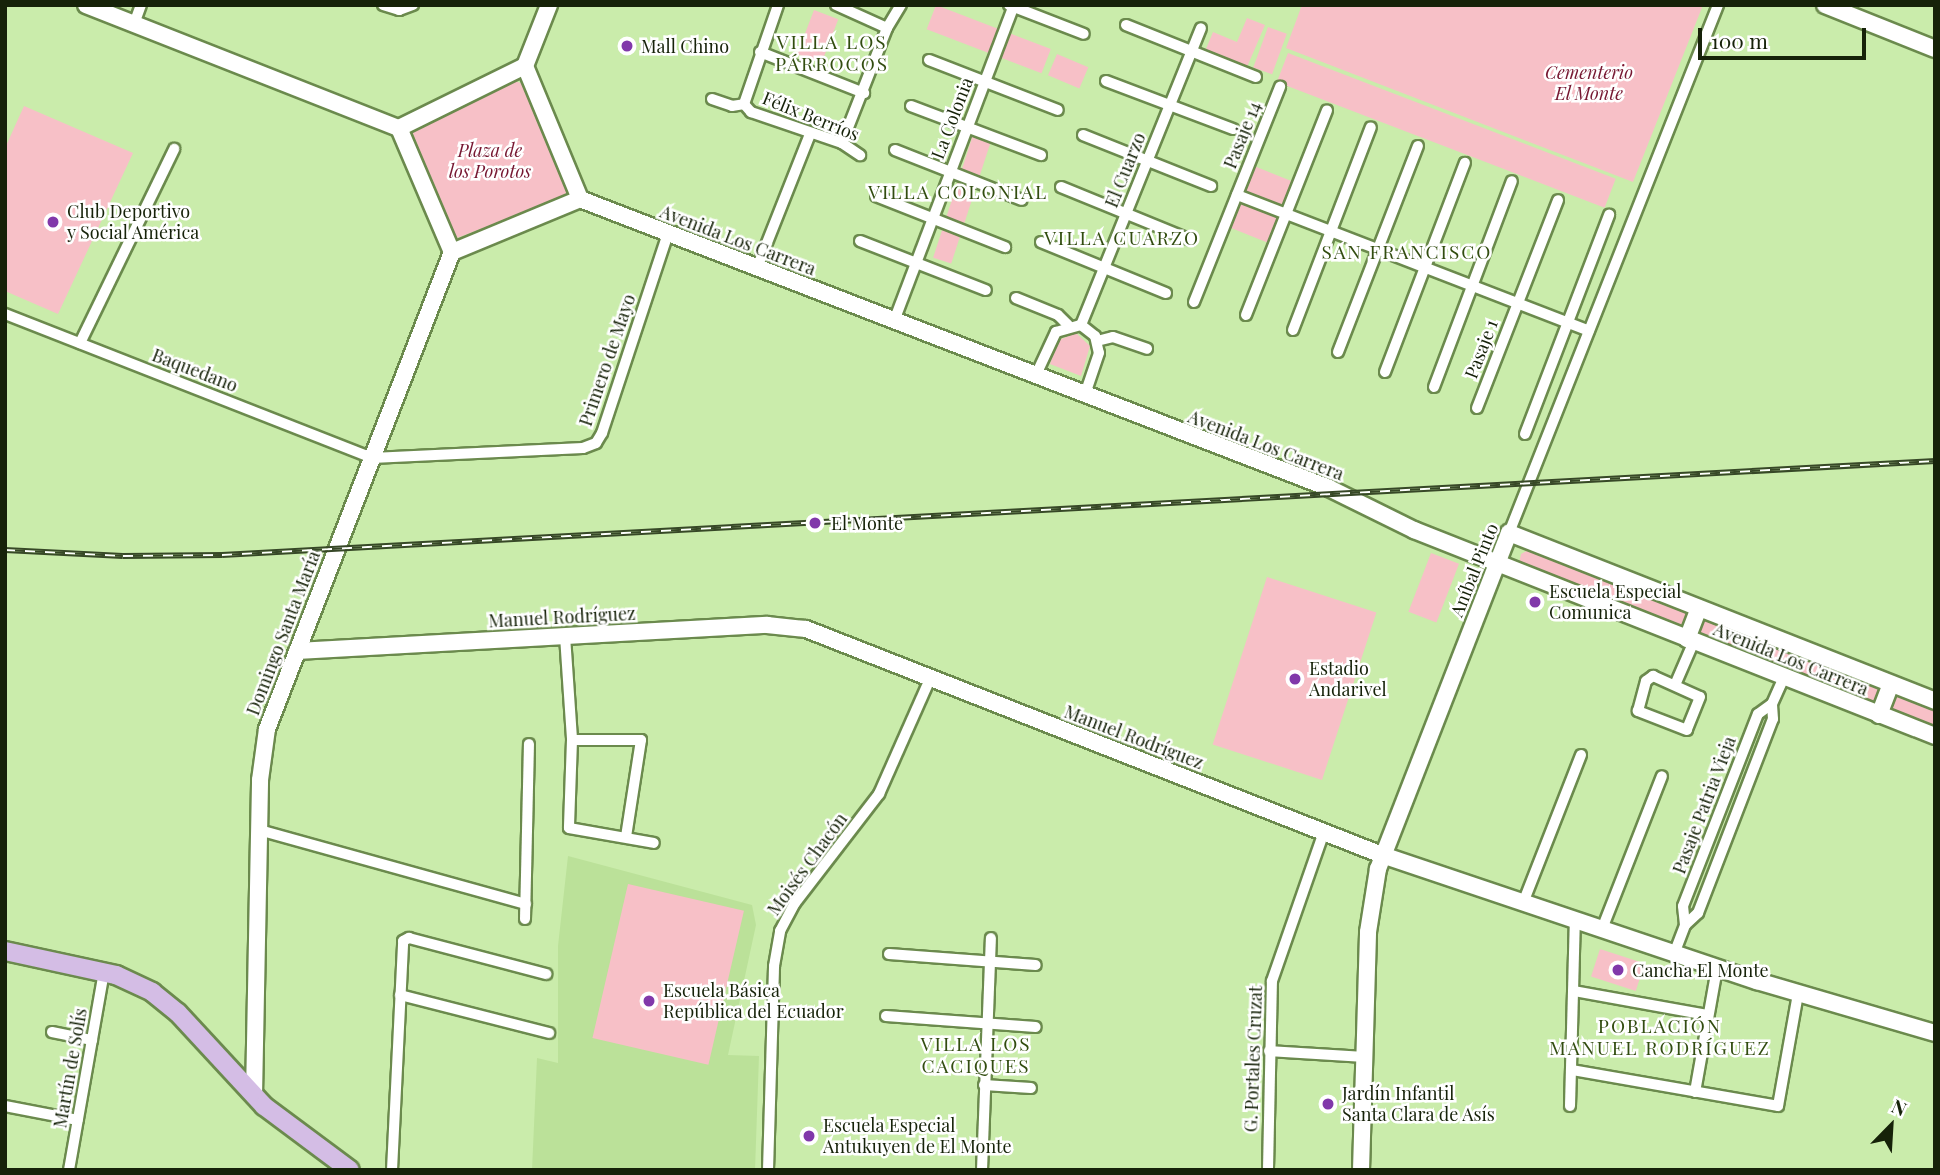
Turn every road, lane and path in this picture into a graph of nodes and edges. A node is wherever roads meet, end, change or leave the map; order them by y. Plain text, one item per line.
1 (86, 5) edge
2 (141, 5) edge
3 (383, 5) edge
4 (413, 5) edge
5 (548, 5) edge
6 (778, 5) edge
7 (901, 5) edge
8 (1718, 5) edge
9 (1825, 5) edge
10 (838, 6) edge
11 (1012, 6) edge
12 (134, 24) junction
13 (1126, 25) dead end
14 (887, 28) junction
15 (1201, 28) dead end
16 (1084, 34) dead end
17 (1935, 49) edge
18 (1191, 51) junction
19 (760, 52) junction
20 (929, 60) dead end
21 (525, 65) junction
22 (1256, 76) dead end
23 (1106, 81) dead end
24 (985, 82) junction
25 (1280, 88) dead end
26 (864, 93) junction
27 (712, 99) dead end
28 (744, 104) junction
29 (1170, 105) junction
30 (911, 106) dead end
31 (1058, 110) dead end
32 (1326, 110) dead end
33 (968, 127) junction
34 (1371, 127) dead end
35 (399, 128) junction
36 (1233, 129) dead end
37 (810, 134) junction
38 (1083, 135) dead end
39 (842, 144) junction
40 (1418, 146) dead end
41 (174, 149) dead end
42 (895, 150) dead end
43 (860, 155) dead end
44 (1041, 155) dead end
45 (1147, 160) junction
46 (1465, 163) dead end
47 (951, 172) junction
48 (1512, 181) dead end
49 (1211, 186) dead end
50 (1061, 187) dead end
51 (1237, 195) junction
52 (876, 196) dead end
53 (580, 200) junction
54 (1021, 200) dead end
55 (1558, 200) dead end
56 (1126, 214) junction
57 (1286, 214) junction
58 (1609, 215) dead end
59 (933, 218) junction
60 (1331, 232) junction
61 (668, 234) junction
62 (1191, 240) dead end
63 (860, 241) dead end
64 (1041, 242) dead end
65 (1004, 247) dead end
66 (1378, 249) junction
67 (452, 252) junction
68 (916, 263) junction
69 (757, 268) junction
70 (1104, 268) junction
71 (1425, 268) junction
72 (1472, 286) junction
73 (986, 290) dead end
74 (1166, 293) dead end
75 (1016, 298) dead end
76 (1194, 302) dead end
77 (1518, 303) junction
78 (5, 314) edge
79 (1246, 315) dead end
80 (894, 321) junction
81 (1568, 322) junction
82 (1068, 325) junction
83 (1081, 325) junction
84 (1293, 330) dead end
85 (1589, 331) junction
86 (1097, 341) junction
87 (80, 343) junction
88 (1147, 349) dead end
89 (1338, 352) dead end
90 (1385, 372) dead end
91 (1035, 377) junction
92 (1434, 387) dead end
93 (1084, 397) junction
94 (1477, 408) dead end
95 (1525, 434) dead end
96 (372, 458) junction
97 (1509, 533) junction
98 (1497, 564) junction
99 (1699, 608) junction
100 (565, 636) junction
101 (1691, 640) junction
102 (297, 651) junction
103 (1784, 677) junction
104 (930, 678) junction
105 (1891, 684) junction
106 (1675, 685) junction
107 (1935, 701) edge
108 (1772, 704) junction
109 (1879, 715) junction
110 (1935, 736) edge
111 (572, 740) junction
112 (529, 744) dead end
113 (1581, 755) dead end
114 (1662, 776) dead end
115 (259, 831) junction
116 (1324, 832) junction
117 (626, 837) junction
118 (654, 843) dead end
119 (1382, 855) junction
120 (1523, 903) junction
121 (526, 904) junction
122 (525, 919) dead end
123 (1576, 920) junction
124 (1685, 925) junction
125 (1602, 929) junction
126 (991, 937) dead end
127 (5, 951) edge
128 (889, 954) dead end
129 (1674, 954) junction
130 (990, 962) junction
131 (1036, 965) dead end
132 (1717, 968) junction
133 (104, 972) junction
134 (546, 974) dead end
135 (1574, 991) junction
136 (1798, 994) junction
137 (400, 995) junction
138 (1709, 1015) junction
139 (886, 1016) dead end
140 (987, 1024) junction
141 (1036, 1027) dead end
142 (52, 1032) dead end
143 (549, 1033) dead end
144 (1935, 1033) edge
145 (92, 1040) junction
146 (255, 1050) junction
147 (1269, 1051) junction
148 (1364, 1057) junction
149 (225, 1065) junction
150 (1572, 1070) junction
151 (984, 1085) junction
152 (1031, 1088) dead end
153 (1695, 1092) junction
154 (254, 1096) junction
155 (5, 1106) edge
156 (1570, 1106) dead end
157 (78, 1119) junction
158 (1268, 1169) edge
159 (69, 1170) edge
160 (350, 1170) edge
161 (392, 1170) edge
162 (768, 1170) edge
163 (982, 1170) edge
164 (1361, 1170) edge

1 - 12 street
2 - 12 street
3 - 4 street
5 - 21 street
6 - 19 street
7 - 14 street
8 - 85 street, Aníbal Pinto
9 - 17 street
10 - 14 street
11 - 16 street
11 - 24 street, La Colonia
12 - 35 street
13 - 18 street
14 - 26 street
15 - 18 street, El Cuarzo
18 - 22 street
18 - 29 street, El Cuarzo
19 - 26 street
19 - 28 street
20 - 24 street
21 - 35 street
21 - 53 street
23 - 29 street
24 - 31 street
24 - 33 street, La Colonia
25 - 51 street, Pasaje 14
26 - 39 street
27 - 28 street, Félix Berríos
28 - 37 street, Félix Berríos
29 - 36 street
29 - 45 street, El Cuarzo
30 - 33 street
32 - 57 street
33 - 44 street
33 - 47 street, La Colonia
34 - 60 street
35 - 67 street
37 - 39 street, Félix Berríos
37 - 69 street
38 - 45 street
39 - 43 street, Félix Berríos
40 - 66 street
41 - 87 street
42 - 47 street
45 - 49 street
45 - 56 street, El Cuarzo
46 - 71 street
47 - 54 street
47 - 59 street, La Colonia
48 - 72 street
50 - 56 street
51 - 57 street
51 - 76 street, Pasaje 14
52 - 59 street
53 - 61 street, Avenida Los Carrera
53 - 67 street
55 - 77 street, Pasaje 1
56 - 62 street
56 - 70 street, El Cuarzo
57 - 60 street
57 - 79 street
58 - 81 street
59 - 65 street
59 - 68 street, La Colonia
60 - 66 street
60 - 84 street
61 - 69 street, Avenida Los Carrera
61 - 96 street, Primero de Mayo
63 - 68 street
64 - 70 street
66 - 71 street
66 - 89 street
67 - 96 street, Domingo Santa María
68 - 73 street
68 - 80 street, La Colonia
69 - 80 street, Avenida Los Carrera
70 - 74 street
70 - 83 street, El Cuarzo
71 - 72 street
71 - 90 street
72 - 77 street
72 - 92 street
75 - 82 street
77 - 81 street
77 - 94 street, Pasaje 1
78 - 87 street, Baquedano
80 - 91 street, Avenida Los Carrera
81 - 85 street
81 - 95 street
82 - 83 street
82 - 91 street
83 - 86 street
85 - 97 street, Aníbal Pinto
86 - 88 street
86 - 93 street
87 - 96 street, Baquedano
91 - 93 street, Avenida Los Carrera
93 - 98 street, Avenida Los Carrera
96 - 102 street, Domingo Santa María
97 - 98 street, Aníbal Pinto
97 - 99 street, Avenida Los Carrera
98 - 101 street, Avenida Los Carrera
98 - 119 street, Aníbal Pinto
99 - 101 street
99 - 105 street, Avenida Los Carrera
100 - 102 street, Manuel Rodríguez
100 - 104 street, Manuel Rodríguez
100 - 111 street
101 - 103 street, Avenida Los Carrera
101 - 106 street
102 - 115 street, Domingo Santa María
103 - 108 street, Pasaje Patria Vieja
103 - 109 street, Avenida Los Carrera
104 - 116 street, Manuel Rodríguez
104 - 162 street, Moisés Chacón
105 - 107 street, Avenida Los Carrera
105 - 109 street
106 - 106 street
108 - 124 street, Pasaje Patria Vieja
108 - 124 street, Pasaje Patria Vieja
109 - 110 street, Avenida Los Carrera
111 - 117 street
111 - 117 street
112 - 121 street
113 - 120 street
114 - 125 street
115 - 121 street
115 - 146 street, Domingo Santa María
116 - 119 street, Manuel Rodríguez
116 - 147 street, G. Portales Cruzat
117 - 118 street
119 - 120 street, Manuel Rodríguez
119 - 148 street, Aníbal Pinto
120 - 123 street, Manuel Rodríguez
121 - 122 street
123 - 125 street, Manuel Rodríguez
123 - 135 street
124 - 129 street, Pasaje Patria Vieja
125 - 129 street, Manuel Rodríguez
126 - 130 street
127 - 133 main road
128 - 130 street
129 - 132 street, Manuel Rodríguez
130 - 131 street
130 - 140 street
132 - 136 street, Manuel Rodríguez
132 - 138 street
133 - 145 street, Martín de Solís
133 - 149 main road
134 - 137 street
135 - 138 street
135 - 150 street
136 - 144 street, Manuel Rodríguez
136 - 153 street
137 - 143 street
137 - 161 street
138 - 153 street
139 - 140 street
140 - 141 street
140 - 151 street
142 - 145 street
145 - 157 street, Martín de Solís
146 - 149 street
146 - 154 street, Domingo Santa María
147 - 148 street
147 - 158 street, G. Portales Cruzat
148 - 164 street, Aníbal Pinto
149 - 154 main road
150 - 153 street
150 - 156 street
151 - 152 street
151 - 163 street
154 - 160 main road
155 - 157 street
157 - 159 street, Martín de Solís

